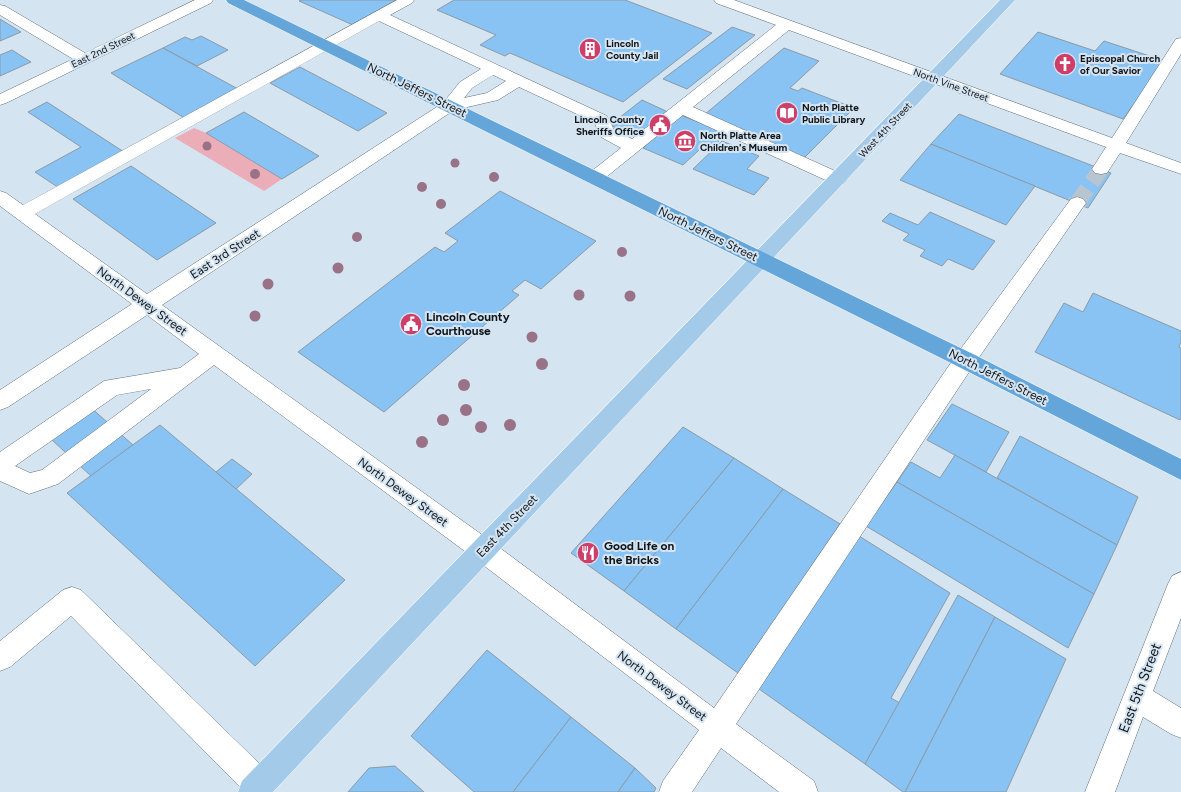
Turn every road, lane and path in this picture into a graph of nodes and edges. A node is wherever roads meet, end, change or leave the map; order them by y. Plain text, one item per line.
1 (5, 0) edge
2 (206, 0) edge
3 (233, 0) edge
4 (407, 0) edge
5 (721, 0) edge
6 (1008, 0) edge
7 (0, 2) edge
8 (0, 9) edge
9 (378, 16) junction
10 (787, 24) junction
11 (1181, 42) edge
12 (326, 45) junction
13 (85, 59) junction
14 (491, 69) junction
15 (933, 78) junction
16 (517, 81) junction
17 (0, 100) edge
18 (449, 106) junction
19 (682, 108) junction
20 (1117, 145) junction
21 (633, 147) junction
22 (1101, 169) tunnel mouth
23 (1181, 169) edge
24 (594, 178) junction
25 (838, 179) junction
26 (0, 196) edge
27 (1077, 203) tunnel mouth
28 (22, 213) junction
29 (761, 260) junction
30 (147, 305) junction
31 (214, 354) junction
32 (965, 360) junction
33 (186, 375) junction
34 (0, 401) edge
35 (0, 465) edge
36 (1181, 470) edge
37 (483, 550) junction
38 (1181, 584) edge
39 (0, 658) edge
40 (1137, 697) junction
41 (1181, 724) edge
42 (718, 728) junction
43 (256, 789) edge
44 (674, 792) edge
45 (803, 792) edge
46 (1100, 792) edge

1 - 7 street
2 - 13 street, East 2nd Street
3 - 12 highway, North Jeffers Street
4 - 9 street
5 - 10 street, North Vine Street
6 - 15 main road, West 4th Street
8 - 13 street
9 - 12 street
9 - 14 street
10 - 15 street, North Vine Street
10 - 19 street
11 - 20 street
12 - 18 highway, North Jeffers Street
12 - 28 street
13 - 17 street, East 2nd Street
14 - 16 street
14 - 18 street
15 - 20 street, North Vine Street
15 - 25 main road, West 4th Street
16 - 18 street
16 - 21 street
18 - 24 highway, North Jeffers Street
18 - 30 street, East 3rd Street
19 - 21 street
19 - 25 street
20 - 22 street
20 - 23 street, North Vine Street
21 - 24 street
24 - 29 highway, North Jeffers Street
25 - 29 main road, West 4th Street
26 - 28 street, North Dewey Street
27 - 32 street
28 - 30 street, North Dewey Street
29 - 32 highway, North Jeffers Street
29 - 37 main road, East 4th Street
30 - 31 street, North Dewey Street
30 - 34 street, East 3rd Street
31 - 33 street
31 - 37 street, North Dewey Street
32 - 36 highway, North Jeffers Street
32 - 42 street
33 - 35 street
33 - 35 street
37 - 42 street, North Dewey Street
37 - 43 main road, East 4th Street
38 - 40 street, East 5th Street
39 - 43 street
40 - 41 street
40 - 46 street, East 5th Street
42 - 44 street
42 - 45 street, North Dewey Street

